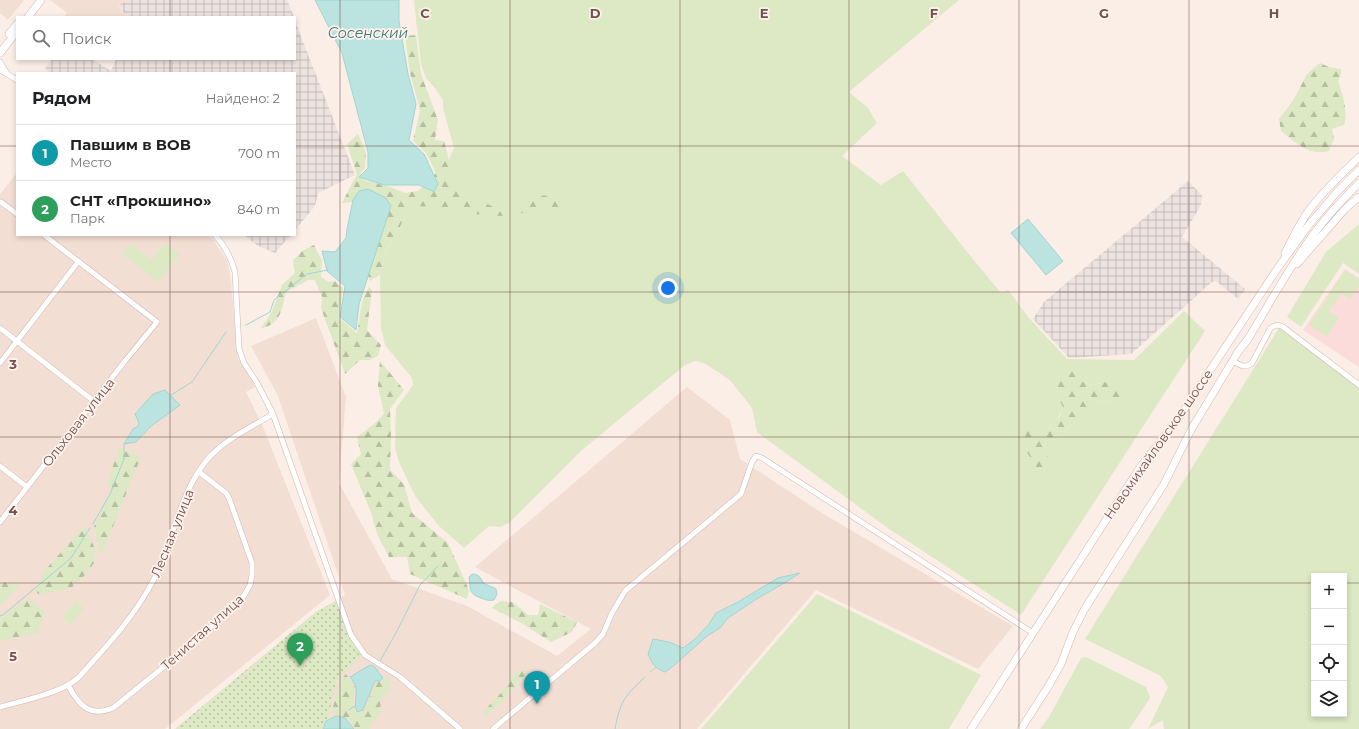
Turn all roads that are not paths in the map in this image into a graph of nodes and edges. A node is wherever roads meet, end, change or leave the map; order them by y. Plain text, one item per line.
1 (36, 0) edge
2 (41, 0) edge
3 (24, 16) edge
4 (29, 16) edge
5 (16, 25) edge
6 (16, 32) edge
7 (0, 45) edge
8 (0, 53) edge
9 (0, 62) edge
10 (0, 70) edge
11 (7, 74) junction
12 (16, 79) edge
13 (1359, 157) edge
14 (1359, 170) edge
15 (1359, 183) edge
16 (1359, 197) edge
17 (0, 202) edge
18 (16, 213) edge
19 (45, 236) edge
20 (216, 236) edge
21 (78, 262) junction
22 (1275, 272) junction
23 (1284, 279) junction
24 (0, 328) edge
25 (17, 341) junction
26 (1233, 362) junction
27 (0, 363) edge
28 (1359, 385) edge
29 (95, 402) junction
30 (273, 414) junction
31 (0, 466) edge
32 (199, 472) junction
33 (27, 487) junction
34 (0, 522) edge
35 (1033, 633) junction
36 (68, 685) junction
37 (0, 707) edge
38 (460, 729) edge
39 (493, 729) edge
40 (971, 729) edge
41 (1021, 729) edge

1 - 3 main road
2 - 4 main road
5 - 7 main road
6 - 8 main road
9 - 11 street
10 - 11 street
11 - 12 street
13 - 22 main road
14 - 22 main road, Новомихайловское шоссе
15 - 23 main road, Новомихайловское шоссе
16 - 23 main road
17 - 18 street
19 - 21 street
20 - 30 street
21 - 25 street
21 - 29 street, Ольховая улица
22 - 35 main road, Новомихайловское шоссе
23 - 26 main road, Новомихайловское шоссе
24 - 25 street
25 - 27 street
25 - 29 street
26 - 28 street
26 - 41 main road, Новомихайловское шоссе
29 - 33 street, Ольховая улица
30 - 32 street, Лесная улица
30 - 38 street
31 - 33 street
32 - 36 street, Лесная улица
32 - 36 street, Тенистая улица
33 - 34 street, Ольховая улица
35 - 39 street
35 - 40 main road, Новомихайловское шоссе
36 - 37 street, Лесная улица

